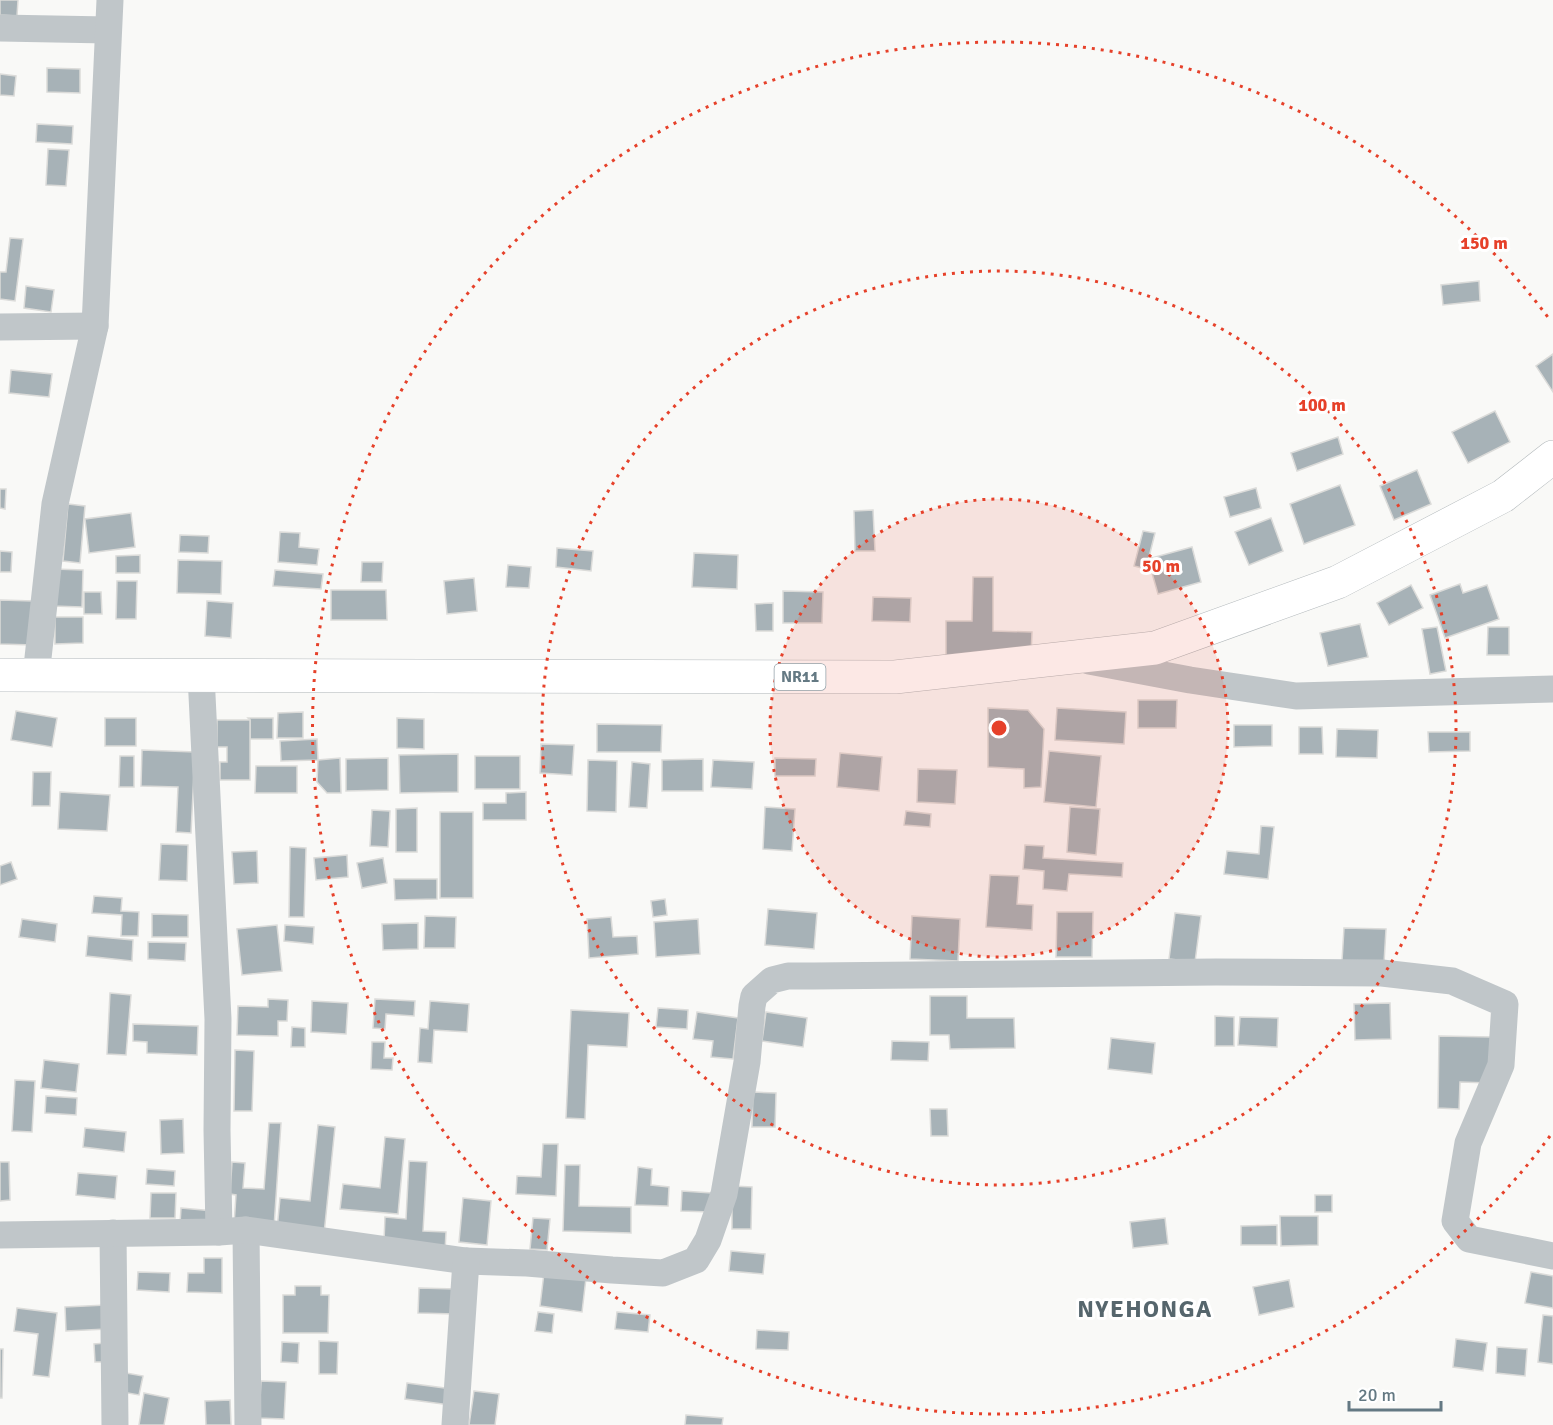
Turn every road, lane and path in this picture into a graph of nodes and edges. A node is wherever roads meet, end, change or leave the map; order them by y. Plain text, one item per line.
1 (110, 0) edge
2 (0, 28) edge
3 (108, 30) junction
4 (95, 326) junction
5 (0, 327) edge
6 (1553, 456) edge
7 (1069, 657) junction
8 (0, 675) edge
9 (201, 675) junction
10 (36, 676) junction
11 (1553, 689) edge
12 (246, 1230) junction
13 (219, 1232) junction
14 (113, 1233) junction
15 (0, 1235) edge
16 (1553, 1256) edge
17 (466, 1261) junction
18 (115, 1425) edge
19 (248, 1425) edge
20 (455, 1425) edge

1 - 3 street
2 - 3 street
3 - 4 street
4 - 5 street
4 - 10 street
6 - 7 highway, NR11
7 - 9 highway, NR11
7 - 11 street
8 - 10 highway, NR11
9 - 10 highway, NR11
9 - 13 street
12 - 13 street
12 - 17 street
12 - 19 street
13 - 14 street
14 - 15 street
14 - 18 street
16 - 17 street
17 - 20 street

